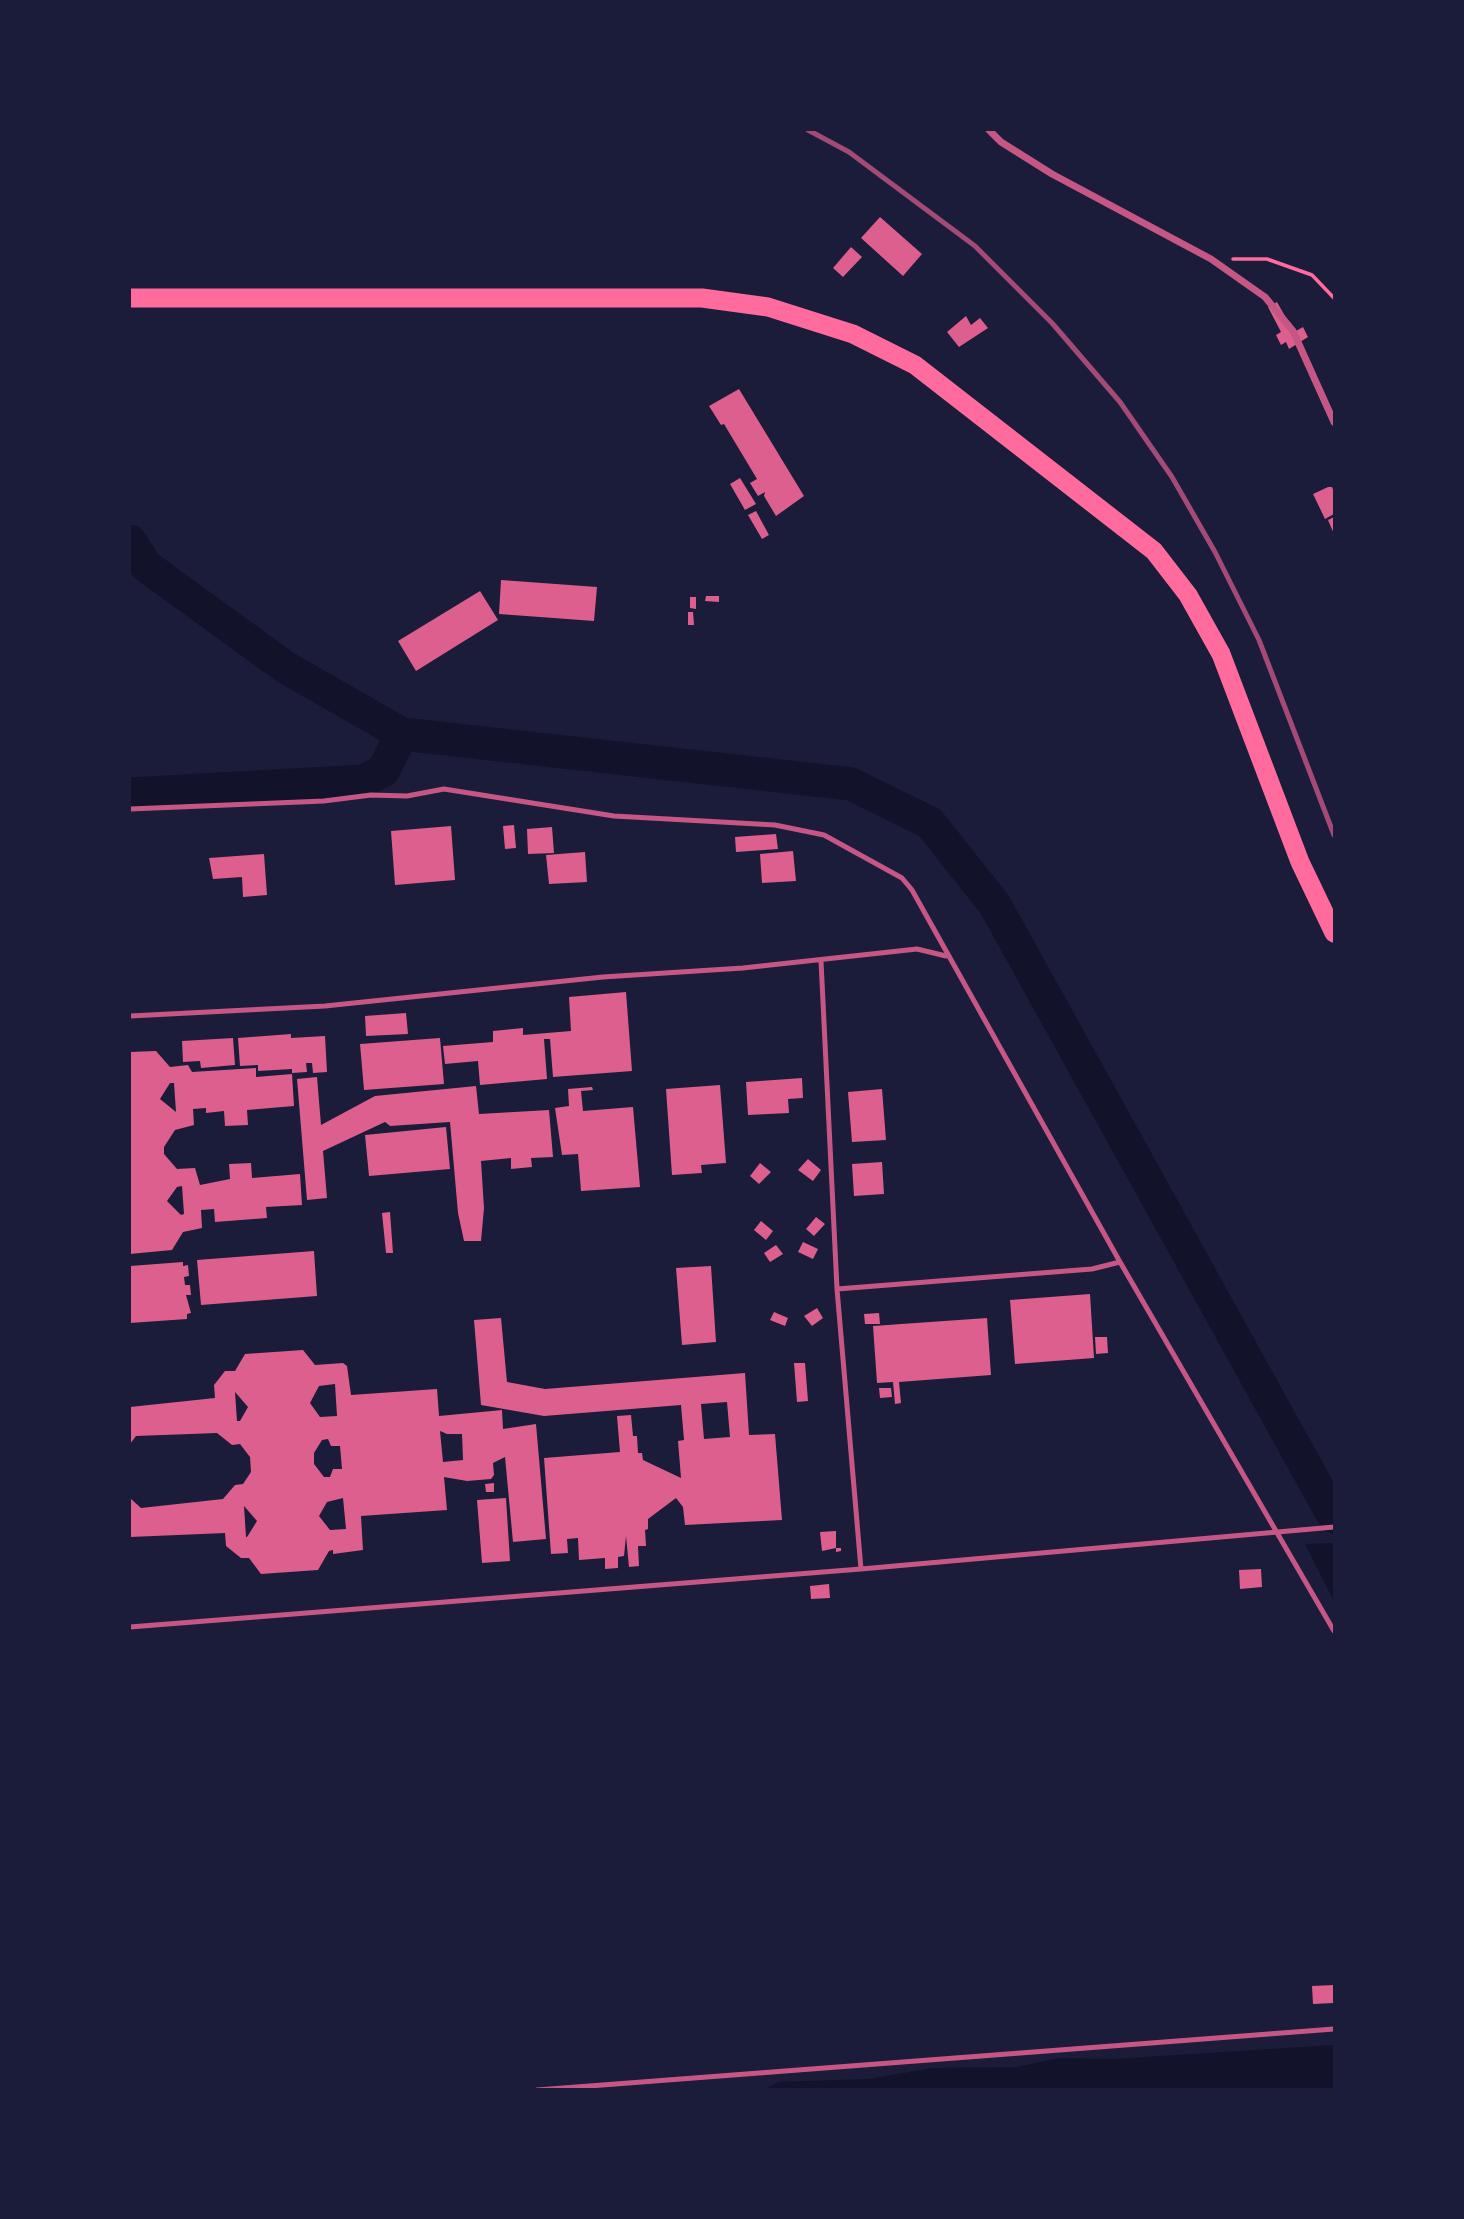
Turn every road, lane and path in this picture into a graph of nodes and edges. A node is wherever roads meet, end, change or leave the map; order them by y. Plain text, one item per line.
1 (989, 130) edge
2 (1211, 259) junction
3 (130, 298) edge
4 (1335, 298) edge
5 (1335, 422) edge
6 (130, 809) edge
7 (1335, 933) edge
8 (946, 956) junction
9 (821, 961) junction
10 (130, 1016) edge
11 (1119, 1262) junction
12 (837, 1289) junction
13 (1335, 1527) edge
14 (1280, 1533) junction
15 (861, 1569) junction
16 (130, 1627) edge
17 (1335, 1630) edge
18 (1335, 2029) edge
19 (537, 2090) edge

1 - 2 street
2 - 4 path
2 - 5 street
3 - 7 highway
6 - 8 lane
8 - 9 lane
8 - 11 lane
9 - 10 lane
9 - 12 lane
11 - 12 lane
11 - 14 lane
12 - 15 lane
13 - 14 lane
14 - 15 lane
14 - 17 lane
15 - 16 lane
18 - 19 lane

